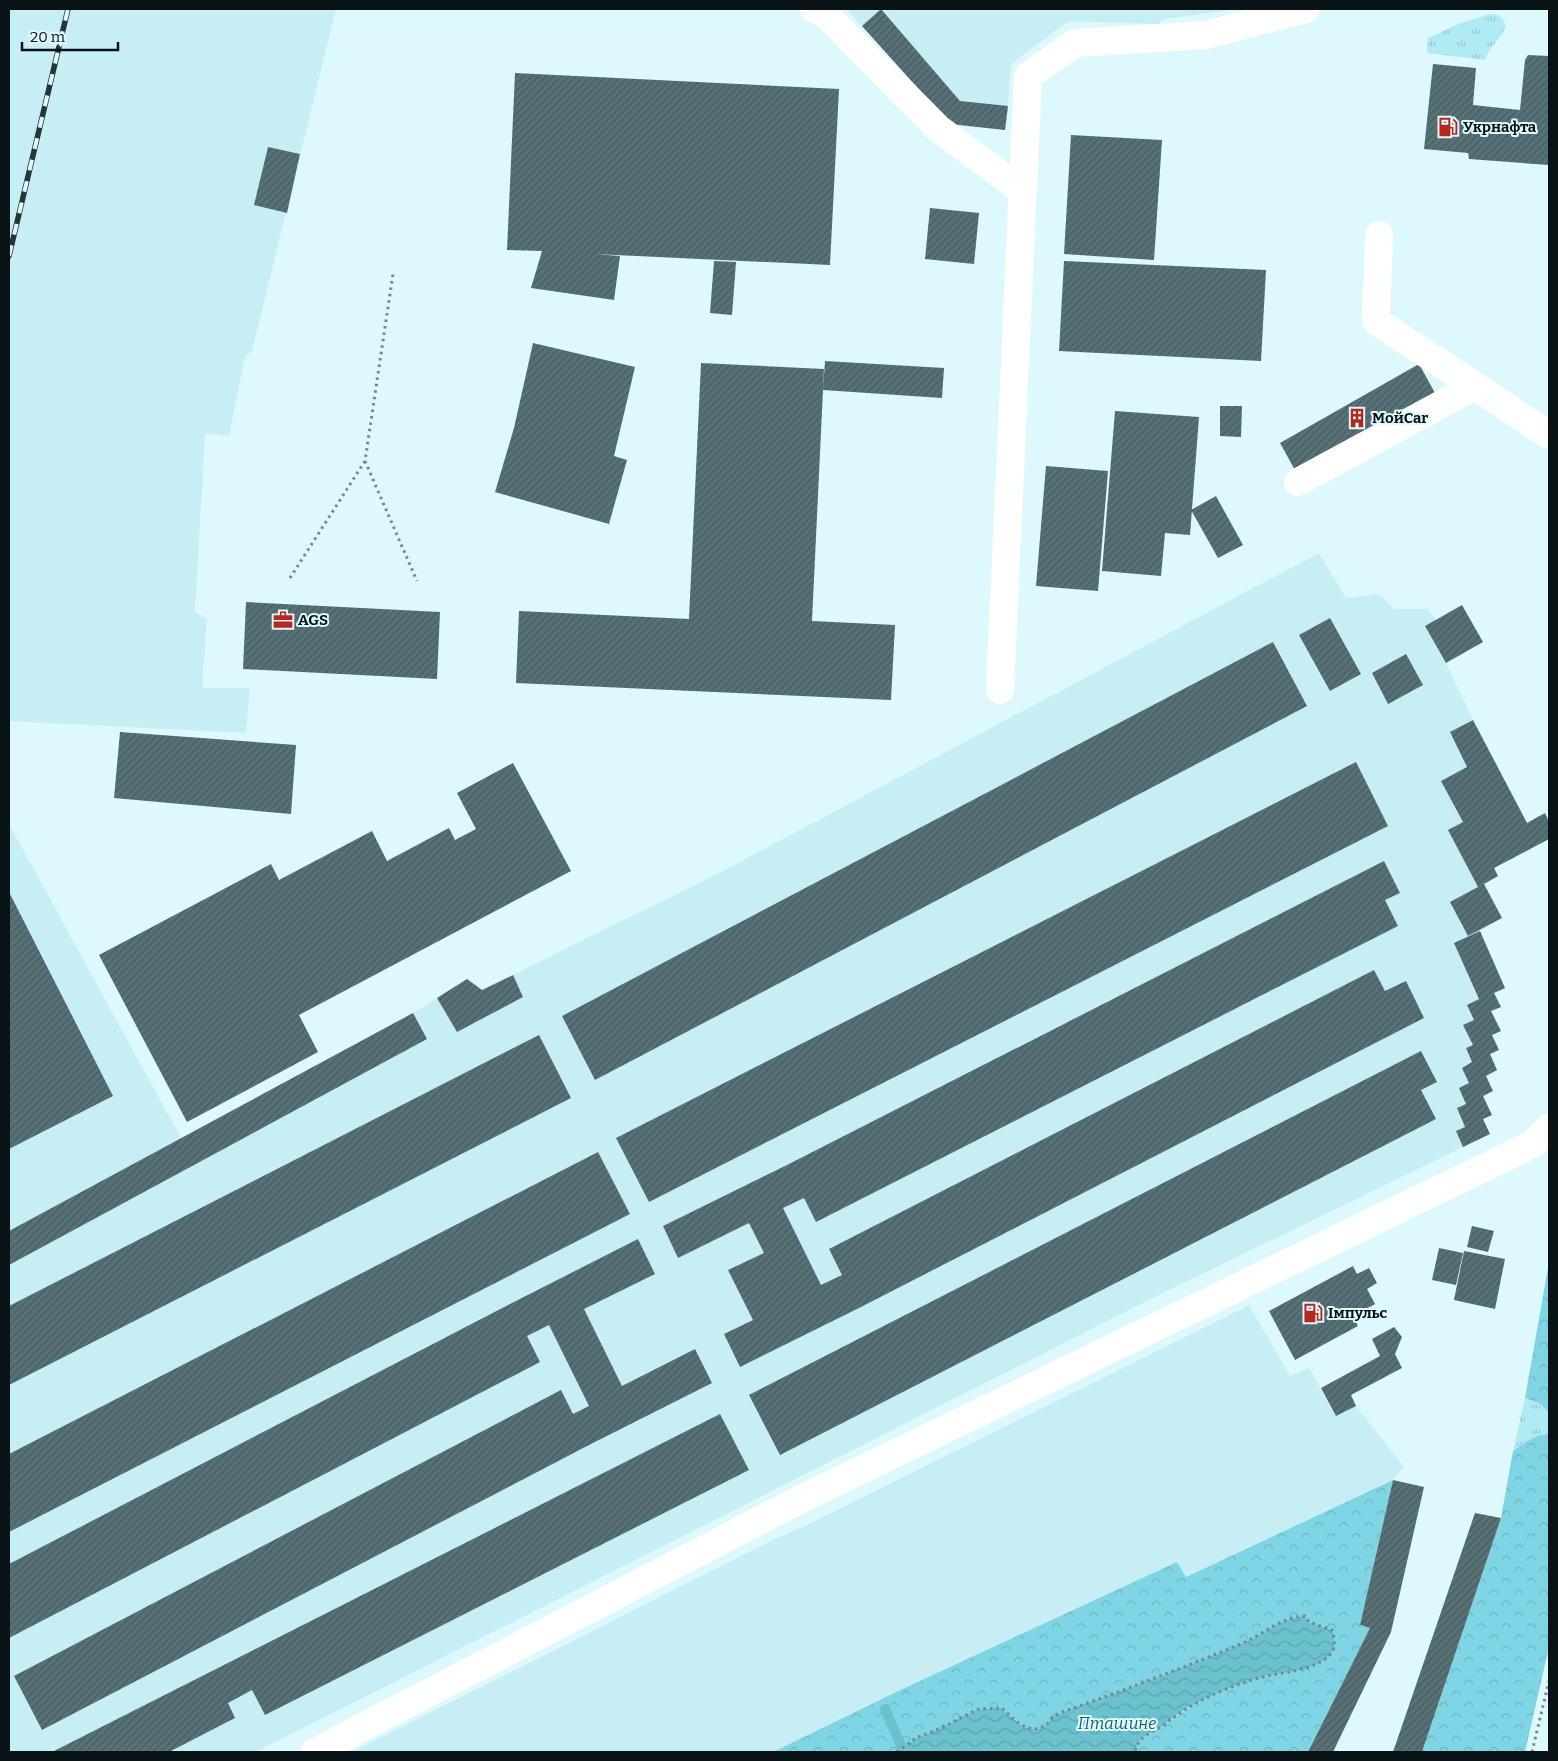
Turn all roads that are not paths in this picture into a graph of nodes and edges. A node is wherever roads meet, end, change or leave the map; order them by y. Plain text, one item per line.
1 (814, 9) edge
2 (1306, 9) edge
3 (1023, 191) junction
4 (1379, 236) dead end
5 (1475, 386) junction
6 (1549, 435) edge
7 (1298, 482) dead end
8 (1000, 690) dead end
9 (1549, 1128) edge
10 (314, 1752) edge

1 - 3 lane
2 - 3 lane
3 - 8 lane
4 - 5 lane
5 - 6 lane
5 - 7 lane
9 - 10 lane

